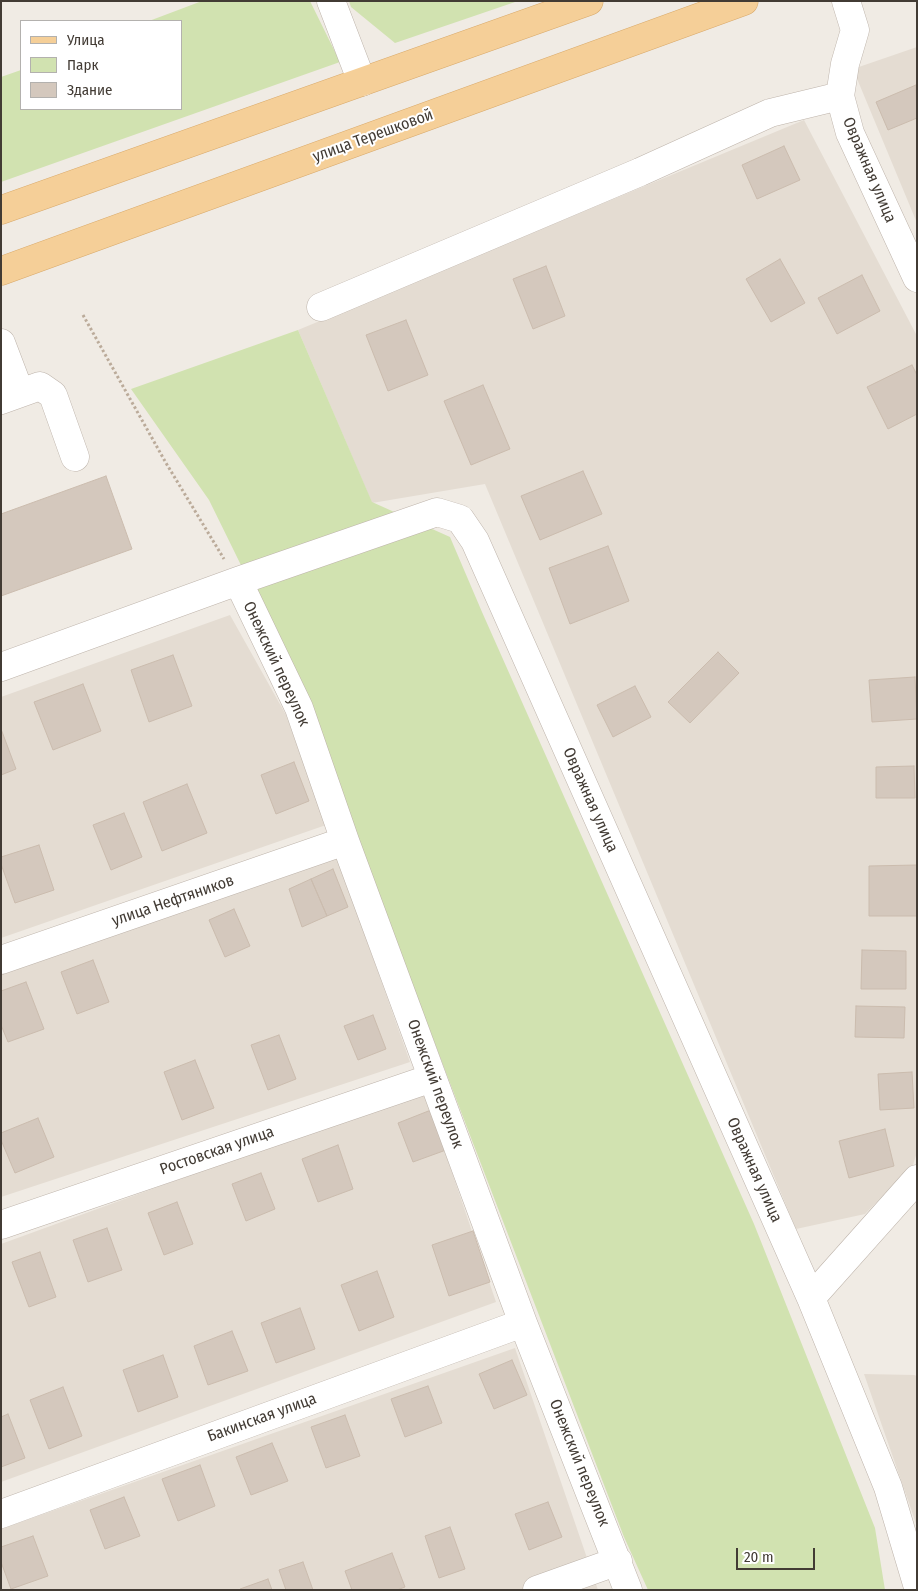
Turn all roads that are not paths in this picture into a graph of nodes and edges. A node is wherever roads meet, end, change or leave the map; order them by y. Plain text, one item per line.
1 (330, 1) edge
2 (589, 1) edge
3 (744, 1) edge
4 (846, 1) edge
5 (362, 82) junction
6 (840, 96) junction
7 (1, 210) edge
8 (1, 271) edge
9 (917, 278) edge
10 (321, 307) dead end
11 (1, 343) edge
12 (11, 396) edge
13 (75, 457) dead end
14 (238, 581) junction
15 (1, 667) edge
16 (345, 841) junction
17 (1, 960) edge
18 (432, 1078) junction
19 (917, 1179) edge
20 (1, 1225) edge
21 (811, 1298) junction
22 (523, 1323) junction
23 (1, 1514) edge
24 (618, 1561) junction
25 (917, 1584) edge
26 (537, 1590) edge
27 (628, 1590) edge

1 - 5 street
2 - 5 main road
3 - 8 main road, улица Терешковой
4 - 6 street, Овражная улица
5 - 7 main road
6 - 9 street, Овражная улица
6 - 10 street
11 - 12 street
12 - 13 street
14 - 15 street, Овражная улица
14 - 16 street, Онежский переулок
14 - 21 street, Овражная улица
16 - 17 street, улица Нефтяников
16 - 18 street, Онежский переулок
18 - 20 street, Ростовская улица
18 - 22 street, Онежский переулок
19 - 21 street
21 - 25 street, Овражная улица
22 - 23 street, Бакинская улица
22 - 24 street, Онежский переулок
24 - 26 street
24 - 27 street, Онежский переулок

